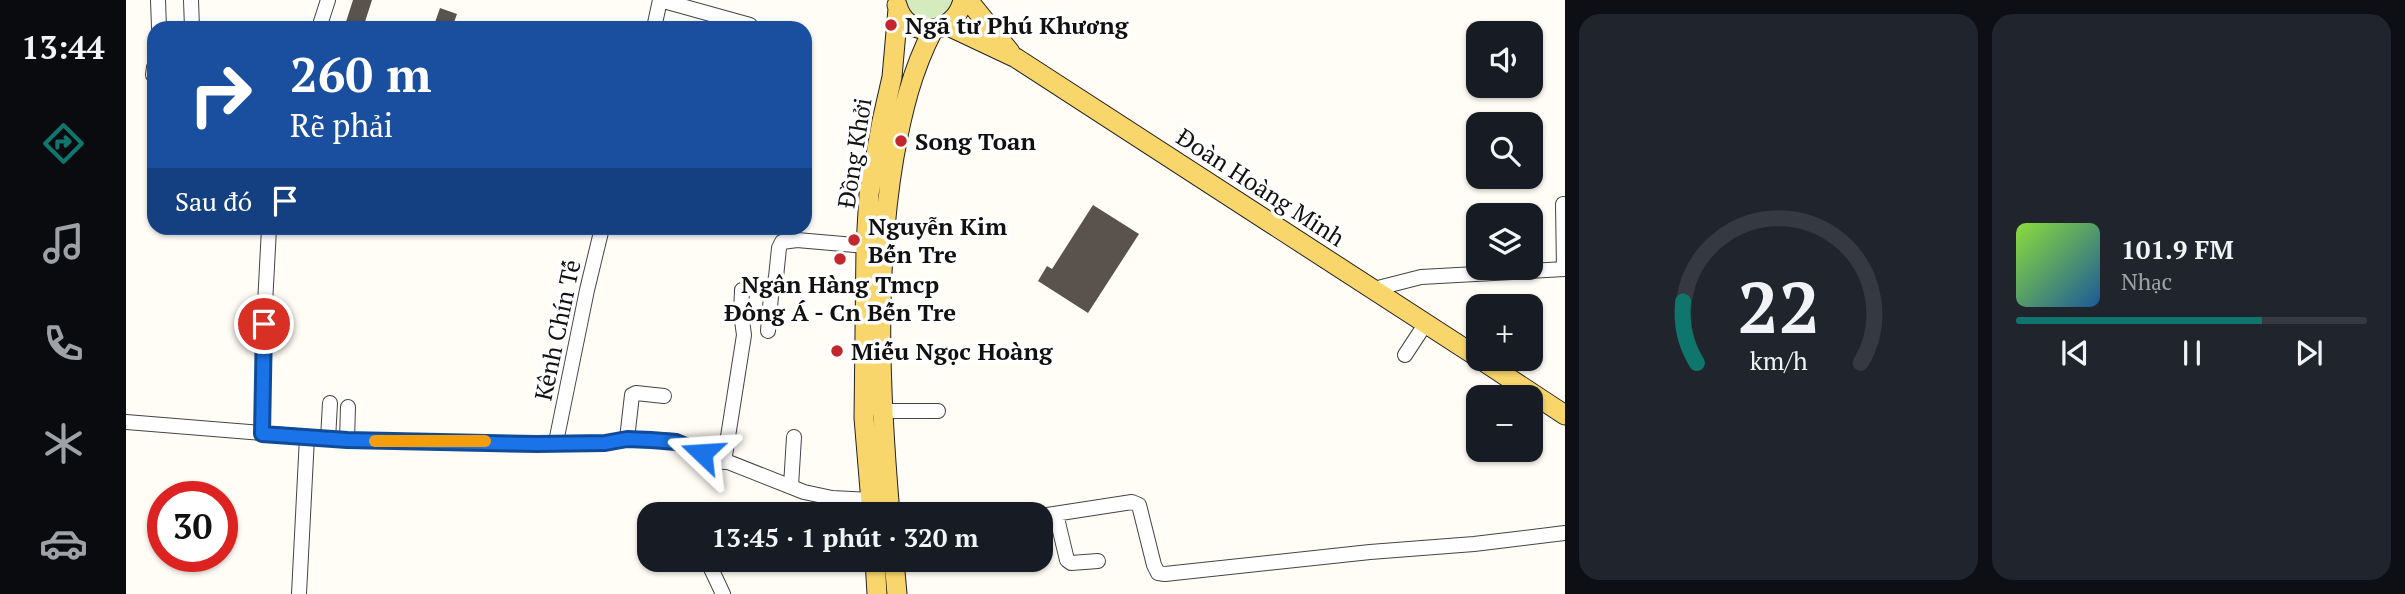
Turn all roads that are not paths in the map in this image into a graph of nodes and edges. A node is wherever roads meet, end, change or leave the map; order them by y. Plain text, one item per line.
1 (158, 0) edge
2 (191, 0) edge
3 (328, 0) edge
4 (660, 0) edge
5 (965, 0) edge
6 (897, 5) edge
7 (159, 21) edge
8 (192, 21) edge
9 (321, 21) edge
10 (656, 21) edge
11 (736, 21) edge
12 (940, 28) junction
13 (1016, 58) junction
14 (891, 123) junction
15 (1563, 204) dead end
16 (269, 235) edge
17 (600, 235) edge
18 (866, 246) junction
19 (1564, 269) edge
20 (1374, 289) junction
21 (742, 290) dead end
22 (1426, 323) junction
23 (768, 331) dead end
24 (1466, 349) edge
25 (1405, 355) dead end
26 (1499, 371) edge
27 (664, 396) dead end
28 (330, 403) dead end
29 (348, 407) dead end
30 (938, 411) dead end
31 (1565, 415) edge
32 (876, 416) junction
33 (126, 422) edge
34 (262, 434) junction
35 (307, 437) junction
36 (794, 437) dead end
37 (328, 439) junction
38 (627, 439) junction
39 (347, 440) junction
40 (556, 442) junction
41 (724, 462) junction
42 (791, 486) junction
43 (847, 502) edge
44 (871, 502) edge
45 (888, 502) edge
46 (1053, 514) edge
47 (1053, 525) edge
48 (1565, 533) edge
49 (1098, 561) dead end
50 (713, 572) edge
51 (876, 572) edge
52 (895, 572) edge
53 (299, 594) edge
54 (723, 594) edge
55 (877, 594) edge
56 (897, 594) edge

1 - 7 street
2 - 8 street
3 - 9 street
4 - 10 street
4 - 11 street
5 - 12 main road, Đồng Khởi
5 - 13 main road, Đoàn Hoàng Minh
6 - 12 main road, Đoàn Hoàng Minh
6 - 14 main road, Đồng Khởi
12 - 13 main road, Đoàn Hoàng Minh
12 - 14 main road, Đồng Khởi
13 - 20 main road, Đoàn Hoàng Minh
14 - 18 main road, Đồng Khởi
14 - 32 main road, Đồng Khởi
15 - 19 street
16 - 34 street
17 - 40 street, Kênh Chín Tế
18 - 23 street
18 - 32 main road, Đồng Khởi
19 - 20 street
20 - 22 main road, Đoàn Hoàng Minh
21 - 41 street
22 - 24 main road, Đoàn Hoàng Minh
22 - 25 street
26 - 31 main road, Đoàn Hoàng Minh
27 - 38 street
28 - 37 street
29 - 39 street
30 - 32 street
32 - 44 main road, Đồng Khởi
32 - 45 main road, Đồng Khởi
33 - 34 street
34 - 35 street
35 - 37 street
35 - 53 street
36 - 42 street
37 - 39 street
38 - 40 street
38 - 41 street
39 - 40 street
41 - 42 street
42 - 43 street
46 - 48 street
47 - 49 street
50 - 54 street
51 - 55 main road
52 - 56 main road

